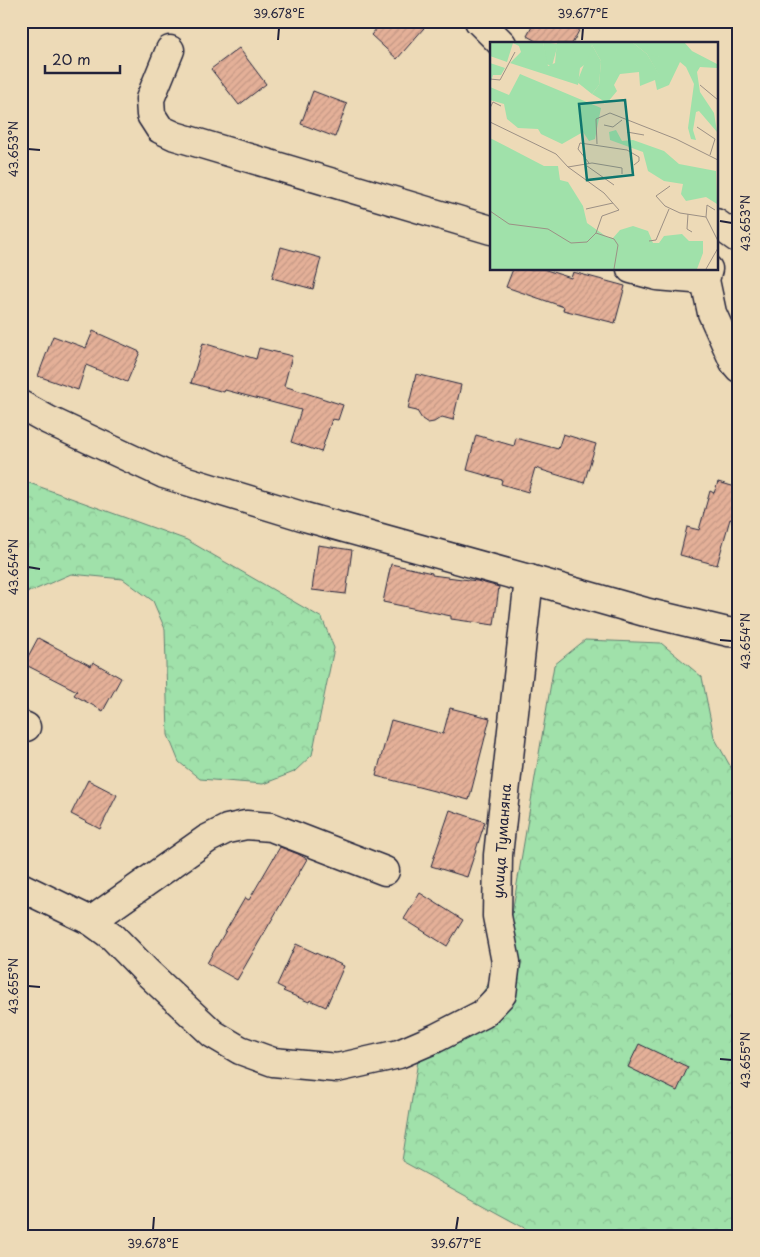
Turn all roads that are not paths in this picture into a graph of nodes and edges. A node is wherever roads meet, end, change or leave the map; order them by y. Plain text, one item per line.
1 (479, 21) edge
2 (500, 42) edge
3 (170, 50) dead end
4 (490, 230) edge
5 (635, 270) edge
6 (706, 274) edge
7 (739, 368) edge
8 (21, 405) edge
9 (529, 578) junction
10 (739, 633) edge
11 (385, 871) dead end
12 (21, 887) edge
13 (91, 921) junction

1 - 2 street
3 - 4 street
5 - 6 street
6 - 7 street
8 - 9 street
9 - 10 street
9 - 13 street, улица Туманяна
11 - 13 street
12 - 13 street, улица Туманяна

